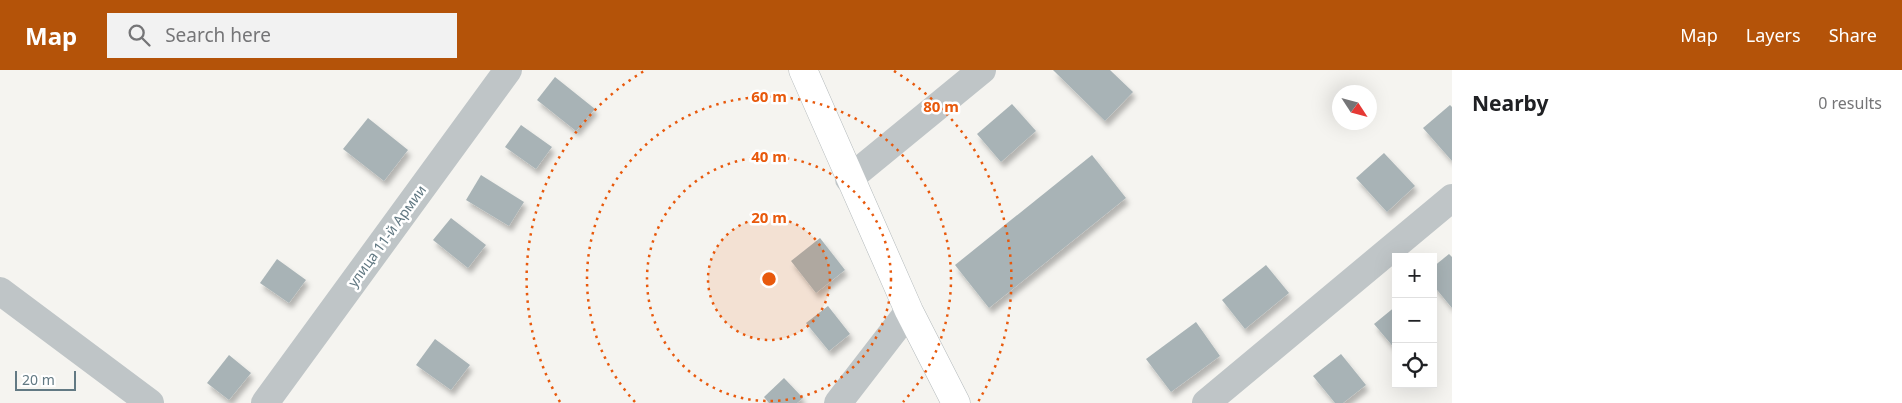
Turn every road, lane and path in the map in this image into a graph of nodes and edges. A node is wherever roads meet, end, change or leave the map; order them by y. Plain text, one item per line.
1 (508, 70) edge
2 (803, 70) edge
3 (982, 70) edge
4 (849, 179) junction
5 (1452, 198) edge
6 (0, 291) edge
7 (909, 311) junction
8 (150, 403) edge
9 (265, 403) edge
10 (838, 403) edge
11 (956, 403) edge
12 (1206, 403) edge

1 - 9 street, улица 11-й Армии
2 - 4 main road
3 - 4 street
4 - 7 main road
5 - 12 street
6 - 8 street
7 - 10 street
7 - 11 main road

